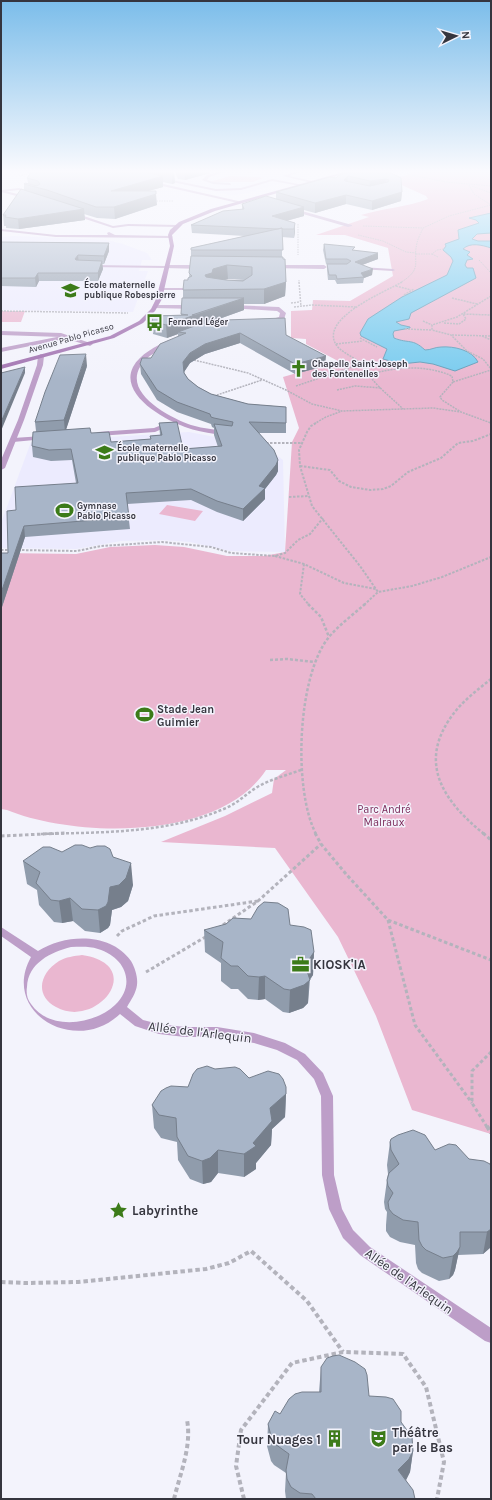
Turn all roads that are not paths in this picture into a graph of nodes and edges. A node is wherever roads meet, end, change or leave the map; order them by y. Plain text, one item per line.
1 (172, 241) edge
2 (87, 266) edge
3 (167, 267) junction
4 (206, 267) edge
5 (268, 267) edge
6 (324, 267) joint
7 (332, 267) edge
8 (361, 268) edge
9 (393, 270) dead end
10 (161, 289) junction
11 (189, 289) edge
12 (156, 307) junction
13 (202, 307) edge
14 (226, 307) edge
15 (264, 322) edge
16 (1, 333) edge
17 (67, 337) junction
18 (181, 337) edge
19 (90, 344) junction
20 (1, 350) edge
21 (41, 356) junction
22 (1, 367) edge
23 (176, 421) junction
24 (230, 434) edge
25 (92, 435) edge
26 (48, 438) edge
27 (13, 440) junction
28 (1, 468) edge
29 (1, 931) edge
30 (38, 957) junction
31 (120, 1008) junction
32 (491, 1336) edge

1 - 3 street, Avenue Pablo Picasso
2 - 3 lane
3 - 4 street
3 - 10 street, Avenue Pablo Picasso
5 - 6 street
6 - 7 lane
8 - 9 lane
10 - 11 lane
10 - 12 street, Avenue Pablo Picasso
12 - 13 street
12 - 19 street, Avenue Pablo Picasso
14 - 15 street
16 - 17 street
17 - 19 street
17 - 20 lane
18 - 23 street
19 - 21 street, Avenue Pablo Picasso
21 - 22 street, Avenue Pablo Picasso
21 - 27 street
23 - 24 street
23 - 25 lane
26 - 27 lane
27 - 28 street
29 - 30 lane
30 - 31 lane
30 - 31 lane
31 - 32 lane, Allée de l'Arlequin

